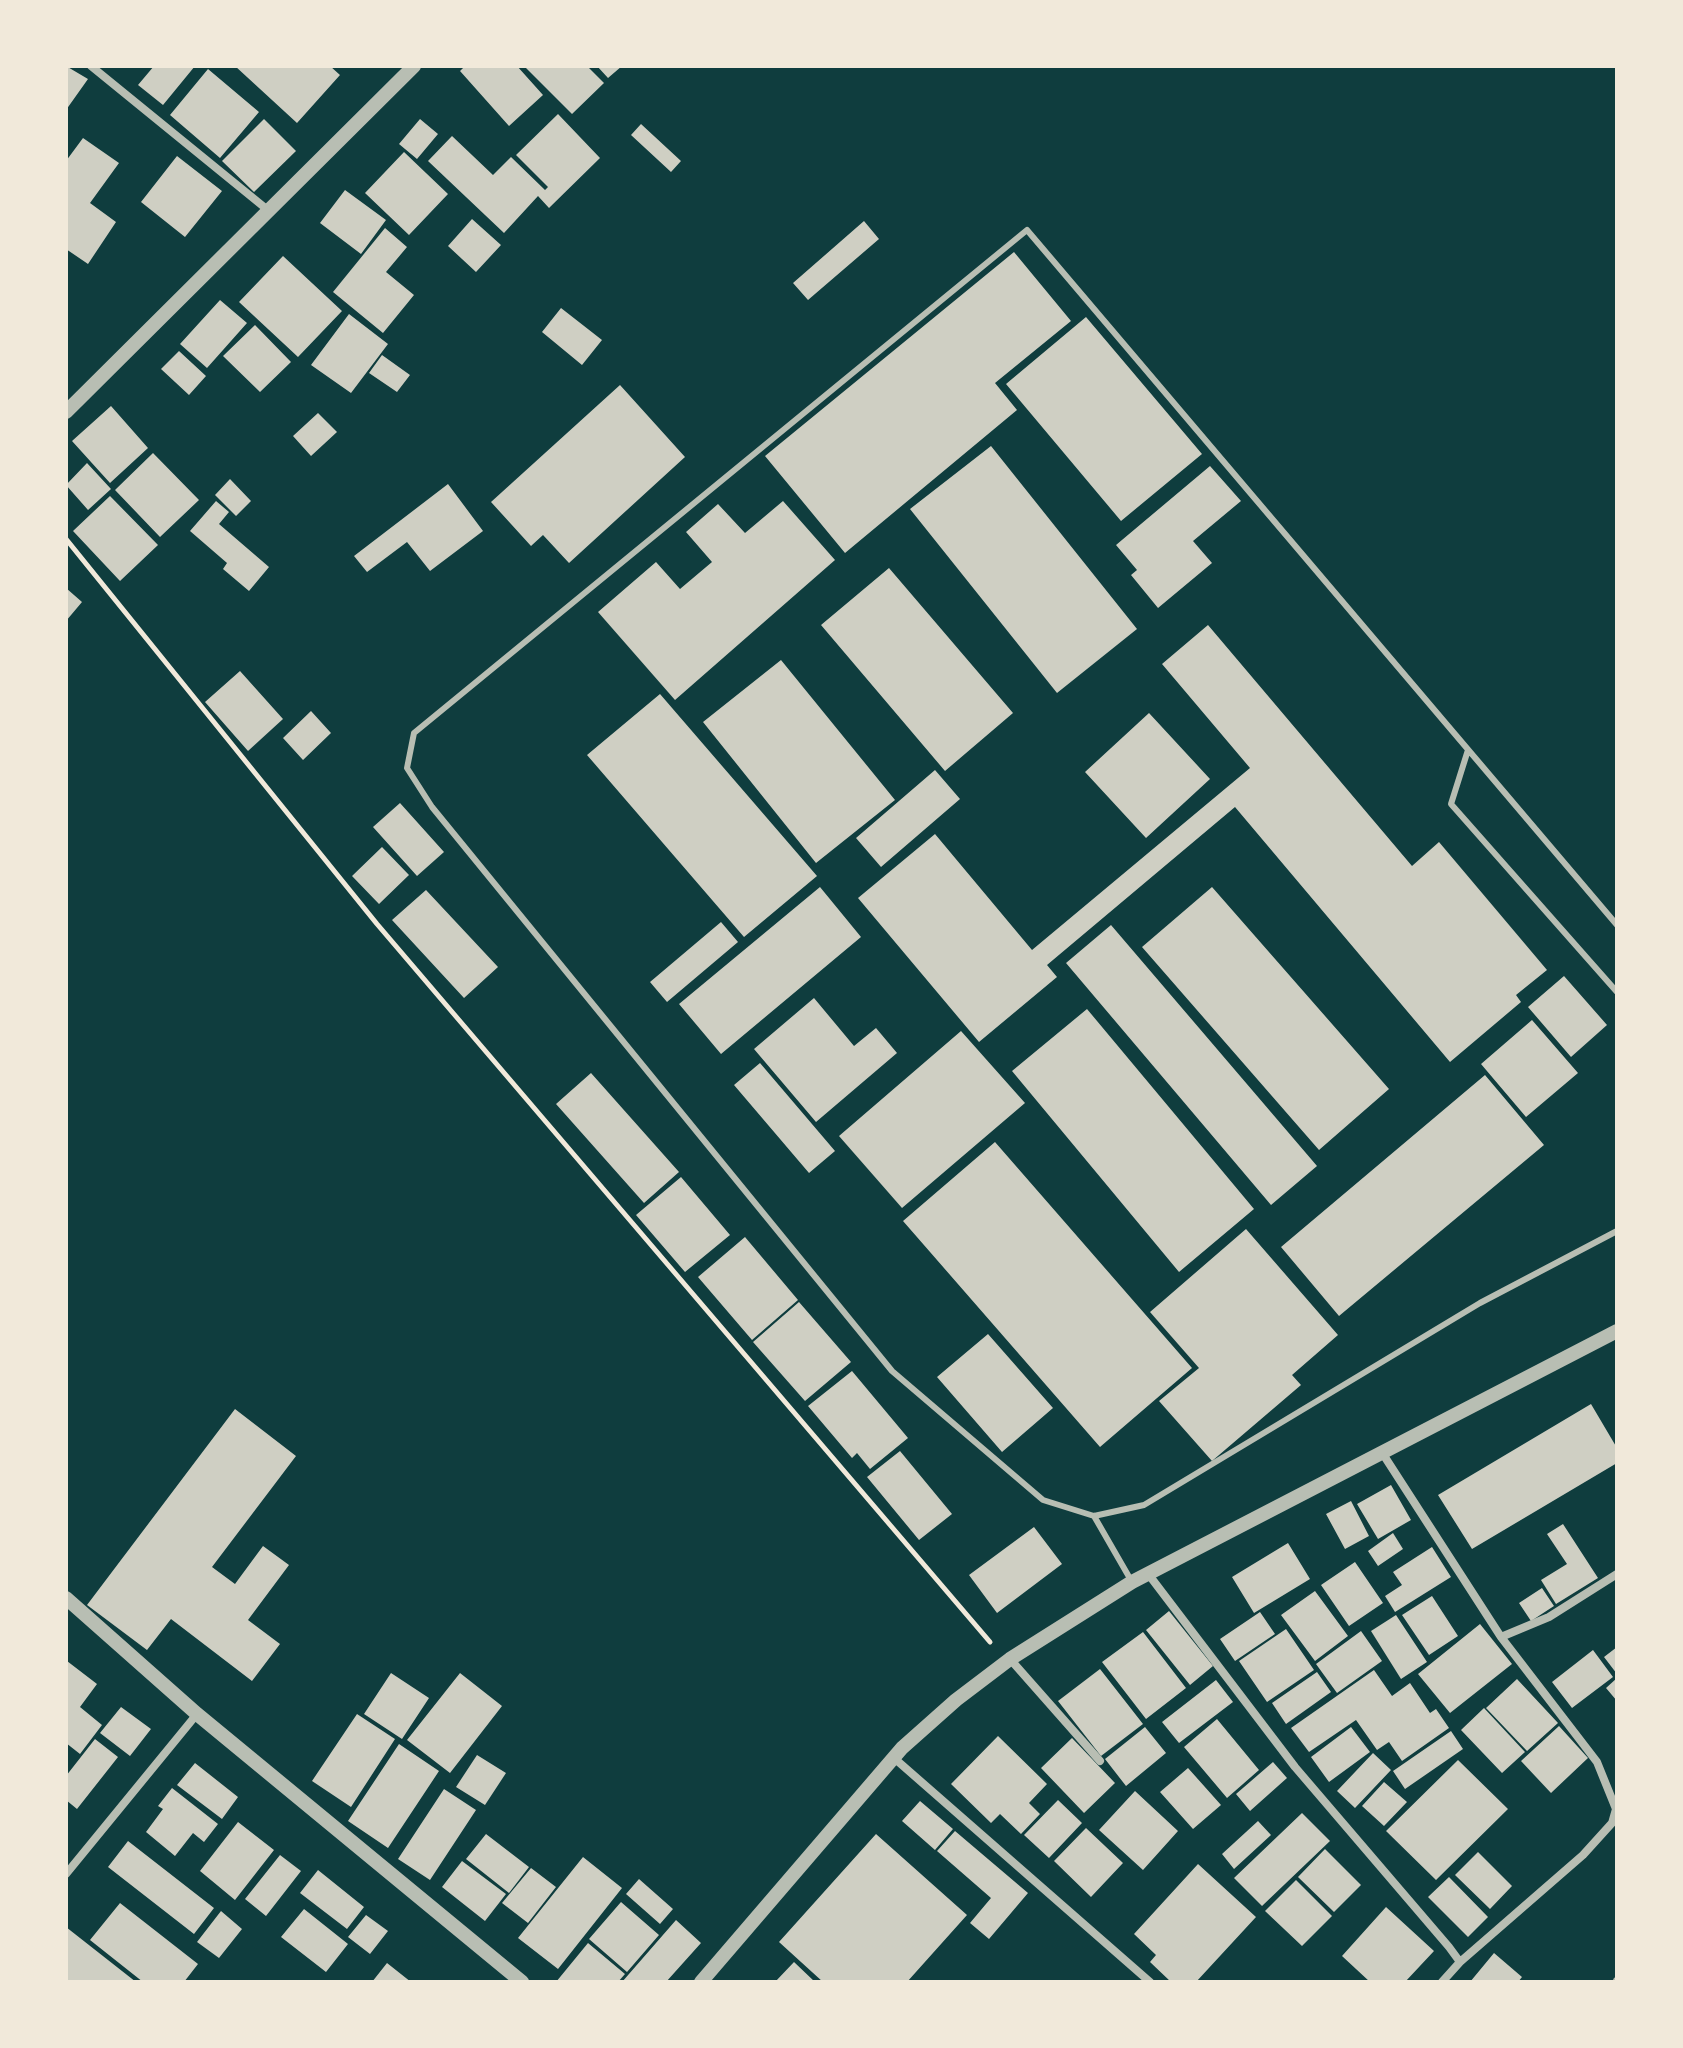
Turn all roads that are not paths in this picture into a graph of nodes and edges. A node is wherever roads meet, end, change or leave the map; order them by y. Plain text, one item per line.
1 (91, 66) edge
2 (414, 66) edge
3 (269, 211) junction
4 (66, 412) edge
5 (1468, 750) junction
6 (1617, 925) edge
7 (1617, 992) edge
8 (1617, 1231) edge
9 (1617, 1331) edge
10 (1381, 1451) junction
11 (1094, 1516) junction
12 (1617, 1574) edge
13 (1149, 1575) junction
14 (1132, 1582) junction
15 (66, 1598) edge
16 (1501, 1637) junction
17 (1008, 1660) junction
18 (197, 1714) junction
19 (894, 1758) junction
20 (1100, 1761) dead end
21 (66, 1874) edge
22 (1460, 1962) junction
23 (522, 1982) edge
24 (701, 1982) edge
25 (1150, 1982) edge
26 (1442, 1982) edge

1 - 3 street
2 - 3 street
3 - 4 street
5 - 6 lane
5 - 7 lane
5 - 11 lane
8 - 11 lane
9 - 10 street
10 - 13 street
10 - 16 street
11 - 14 lane
12 - 16 street
13 - 14 street
13 - 22 street
14 - 17 street
15 - 18 street
16 - 22 street
17 - 19 street
17 - 20 street
18 - 21 street
18 - 23 street
19 - 24 street
19 - 25 street
22 - 26 street

